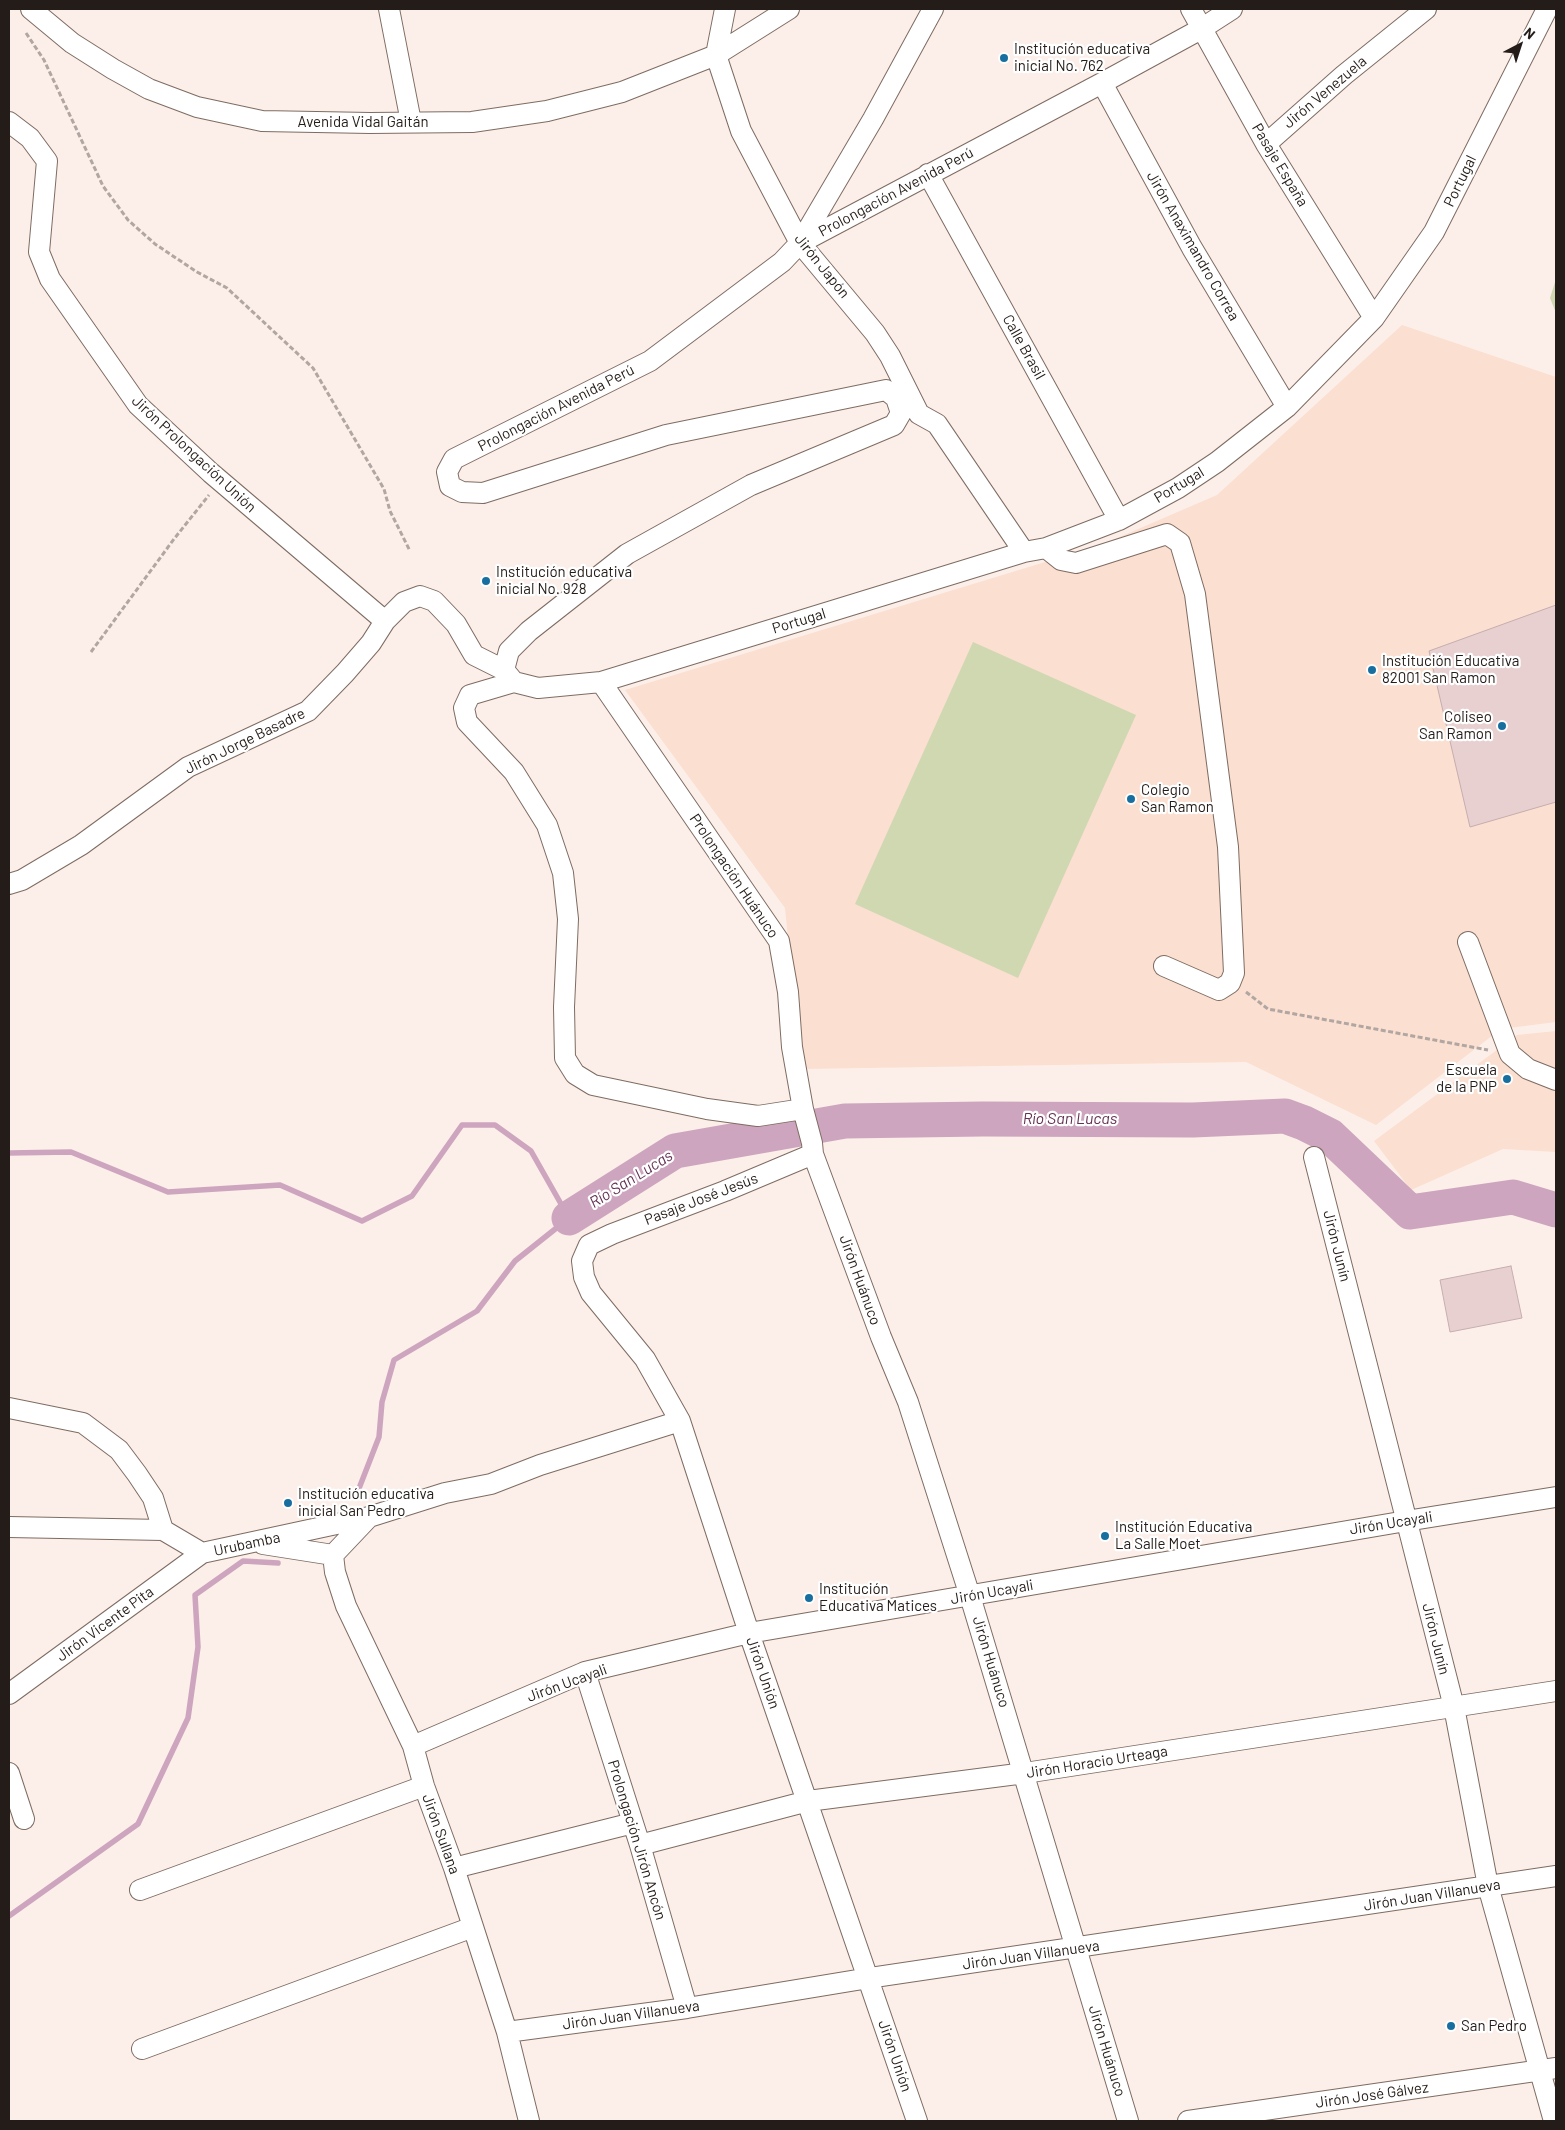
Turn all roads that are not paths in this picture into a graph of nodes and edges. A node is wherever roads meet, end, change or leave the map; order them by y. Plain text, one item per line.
1 (31, 9) edge
2 (389, 9) edge
3 (725, 9) edge
4 (789, 9) edge
5 (933, 9) edge
6 (1191, 9) edge
7 (1232, 9) edge
8 (1426, 9) edge
9 (1539, 14) edge
10 (1201, 29) junction
11 (716, 55) junction
12 (1102, 83) junction
13 (9, 122) edge
14 (412, 122) junction
15 (1266, 144) junction
16 (928, 174) junction
17 (800, 243) junction
18 (1374, 318) junction
19 (1287, 407) junction
20 (910, 414) junction
21 (1119, 520) junction
22 (1046, 548) junction
23 (1024, 552) junction
24 (385, 621) junction
25 (509, 676) junction
26 (601, 682) junction
27 (9, 884) edge
28 (1468, 942) dead end
29 (1164, 966) dead end
30 (1556, 1080) edge
31 (804, 1114) junction
32 (813, 1148) junction
33 (1314, 1157) dead end
34 (589, 1245) joint
35 (9, 1408) edge
36 (680, 1421) junction
37 (1556, 1497) edge
38 (369, 1517) junction
39 (1406, 1521) junction
40 (9, 1526) edge
41 (162, 1530) junction
42 (255, 1543) junction
43 (202, 1553) junction
44 (332, 1555) junction
45 (970, 1596) junction
46 (749, 1633) junction
47 (585, 1672) junction
48 (1556, 1691) edge
49 (9, 1694) edge
50 (1454, 1707) junction
51 (413, 1746) junction
52 (9, 1773) edge
53 (1025, 1773) junction
54 (424, 1786) junction
55 (808, 1801) junction
56 (24, 1819) dead end
57 (633, 1823) junction
58 (640, 1845) junction
59 (454, 1868) junction
60 (1556, 1876) edge
61 (1488, 1886) junction
62 (140, 1890) dead end
63 (473, 1927) junction
64 (1076, 1948) junction
65 (868, 1978) junction
66 (687, 2008) junction
67 (507, 2032) junction
68 (142, 2049) dead end
69 (1547, 2069) edge
70 (529, 2121) edge
71 (917, 2121) edge
72 (1128, 2121) edge
73 (1188, 2121) edge
74 (1554, 2121) edge

1 - 14 street, Avenida Vidal Gaitán
2 - 14 street
3 - 11 street
4 - 11 street, Avenida Vidal Gaitán
5 - 17 street
6 - 10 street, Pasaje España
7 - 10 street, Prolongación Avenida Perú
8 - 15 street, Jirón Venezuela
9 - 18 street, Portugal
10 - 12 street, Prolongación Avenida Perú
10 - 15 street, Pasaje España
11 - 14 street, Avenida Vidal Gaitán
11 - 17 street, Jirón Japón
12 - 16 street, Prolongación Avenida Perú
12 - 19 street, Jirón Anaximandro Correa
13 - 24 street, Jirón Prolongación Unión
15 - 18 street, Pasaje España
16 - 17 street, Prolongación Avenida Perú
16 - 21 street, Calle Brasil
17 - 20 street, Jirón Japón
17 - 20 street, Prolongación Avenida Perú
18 - 19 street, Portugal
19 - 21 street, Portugal
20 - 23 street, Jirón Japón
20 - 25 street
21 - 22 street, Portugal
22 - 23 street, Portugal
22 - 29 street
23 - 26 street, Portugal
24 - 25 street, Jirón Jorge Basadre
24 - 27 street, Jirón Jorge Basadre
25 - 26 street, Portugal
25 - 31 street
26 - 31 street, Prolongación Huánuco
28 - 30 street
31 - 32 street, Prolongación Huánuco
32 - 34 street, Pasaje José Jesús
32 - 45 street, Jirón Huánuco
33 - 39 street, Jirón Junín
34 - 36 street, Jirón Unión
35 - 41 street
36 - 38 street, Urubamba
36 - 46 street, Jirón Unión
37 - 39 street, Jirón Ucayali
38 - 42 street, Urubamba
38 - 44 street
39 - 45 street, Jirón Ucayali
39 - 50 street, Jirón Junín
40 - 41 street, Urubamba
41 - 43 street, Urubamba
42 - 43 street, Urubamba
42 - 44 street
43 - 49 street, Jirón Vicente Pita
44 - 51 street, Jirón Sullana
45 - 46 street, Jirón Ucayali
45 - 53 street, Jirón Huánuco
46 - 47 street, Jirón Ucayali
46 - 55 street, Jirón Unión
47 - 51 street, Jirón Ucayali
47 - 57 street, Prolongación Jirón Ancón
48 - 50 street, Jirón Horacio Urteaga
50 - 53 street, Jirón Horacio Urteaga
50 - 61 street, Jirón Junín
51 - 54 street, Jirón Sullana
52 - 56 street
53 - 55 street, Jirón Horacio Urteaga
53 - 64 street, Jirón Huánuco
54 - 59 street, Jirón Sullana
54 - 62 street
55 - 58 street, Jirón Horacio Urteaga
55 - 65 street, Jirón Unión
57 - 58 street, Prolongación Jirón Ancón
57 - 59 street
58 - 66 street, Prolongación Jirón Ancón
59 - 63 street, Jirón Sullana
60 - 61 street, Jirón Juan Villanueva
61 - 64 street, Jirón Juan Villanueva
61 - 69 street, Jirón Junín
63 - 67 street, Jirón Sullana
63 - 68 street
64 - 65 street, Jirón Juan Villanueva
64 - 72 street, Jirón Huánuco
65 - 66 street, Jirón Juan Villanueva
65 - 71 street, Jirón Unión
66 - 67 street, Jirón Juan Villanueva
67 - 70 street, Jirón Sullana
69 - 73 street, Jirón José Gálvez
69 - 74 street, Jirón Junín

